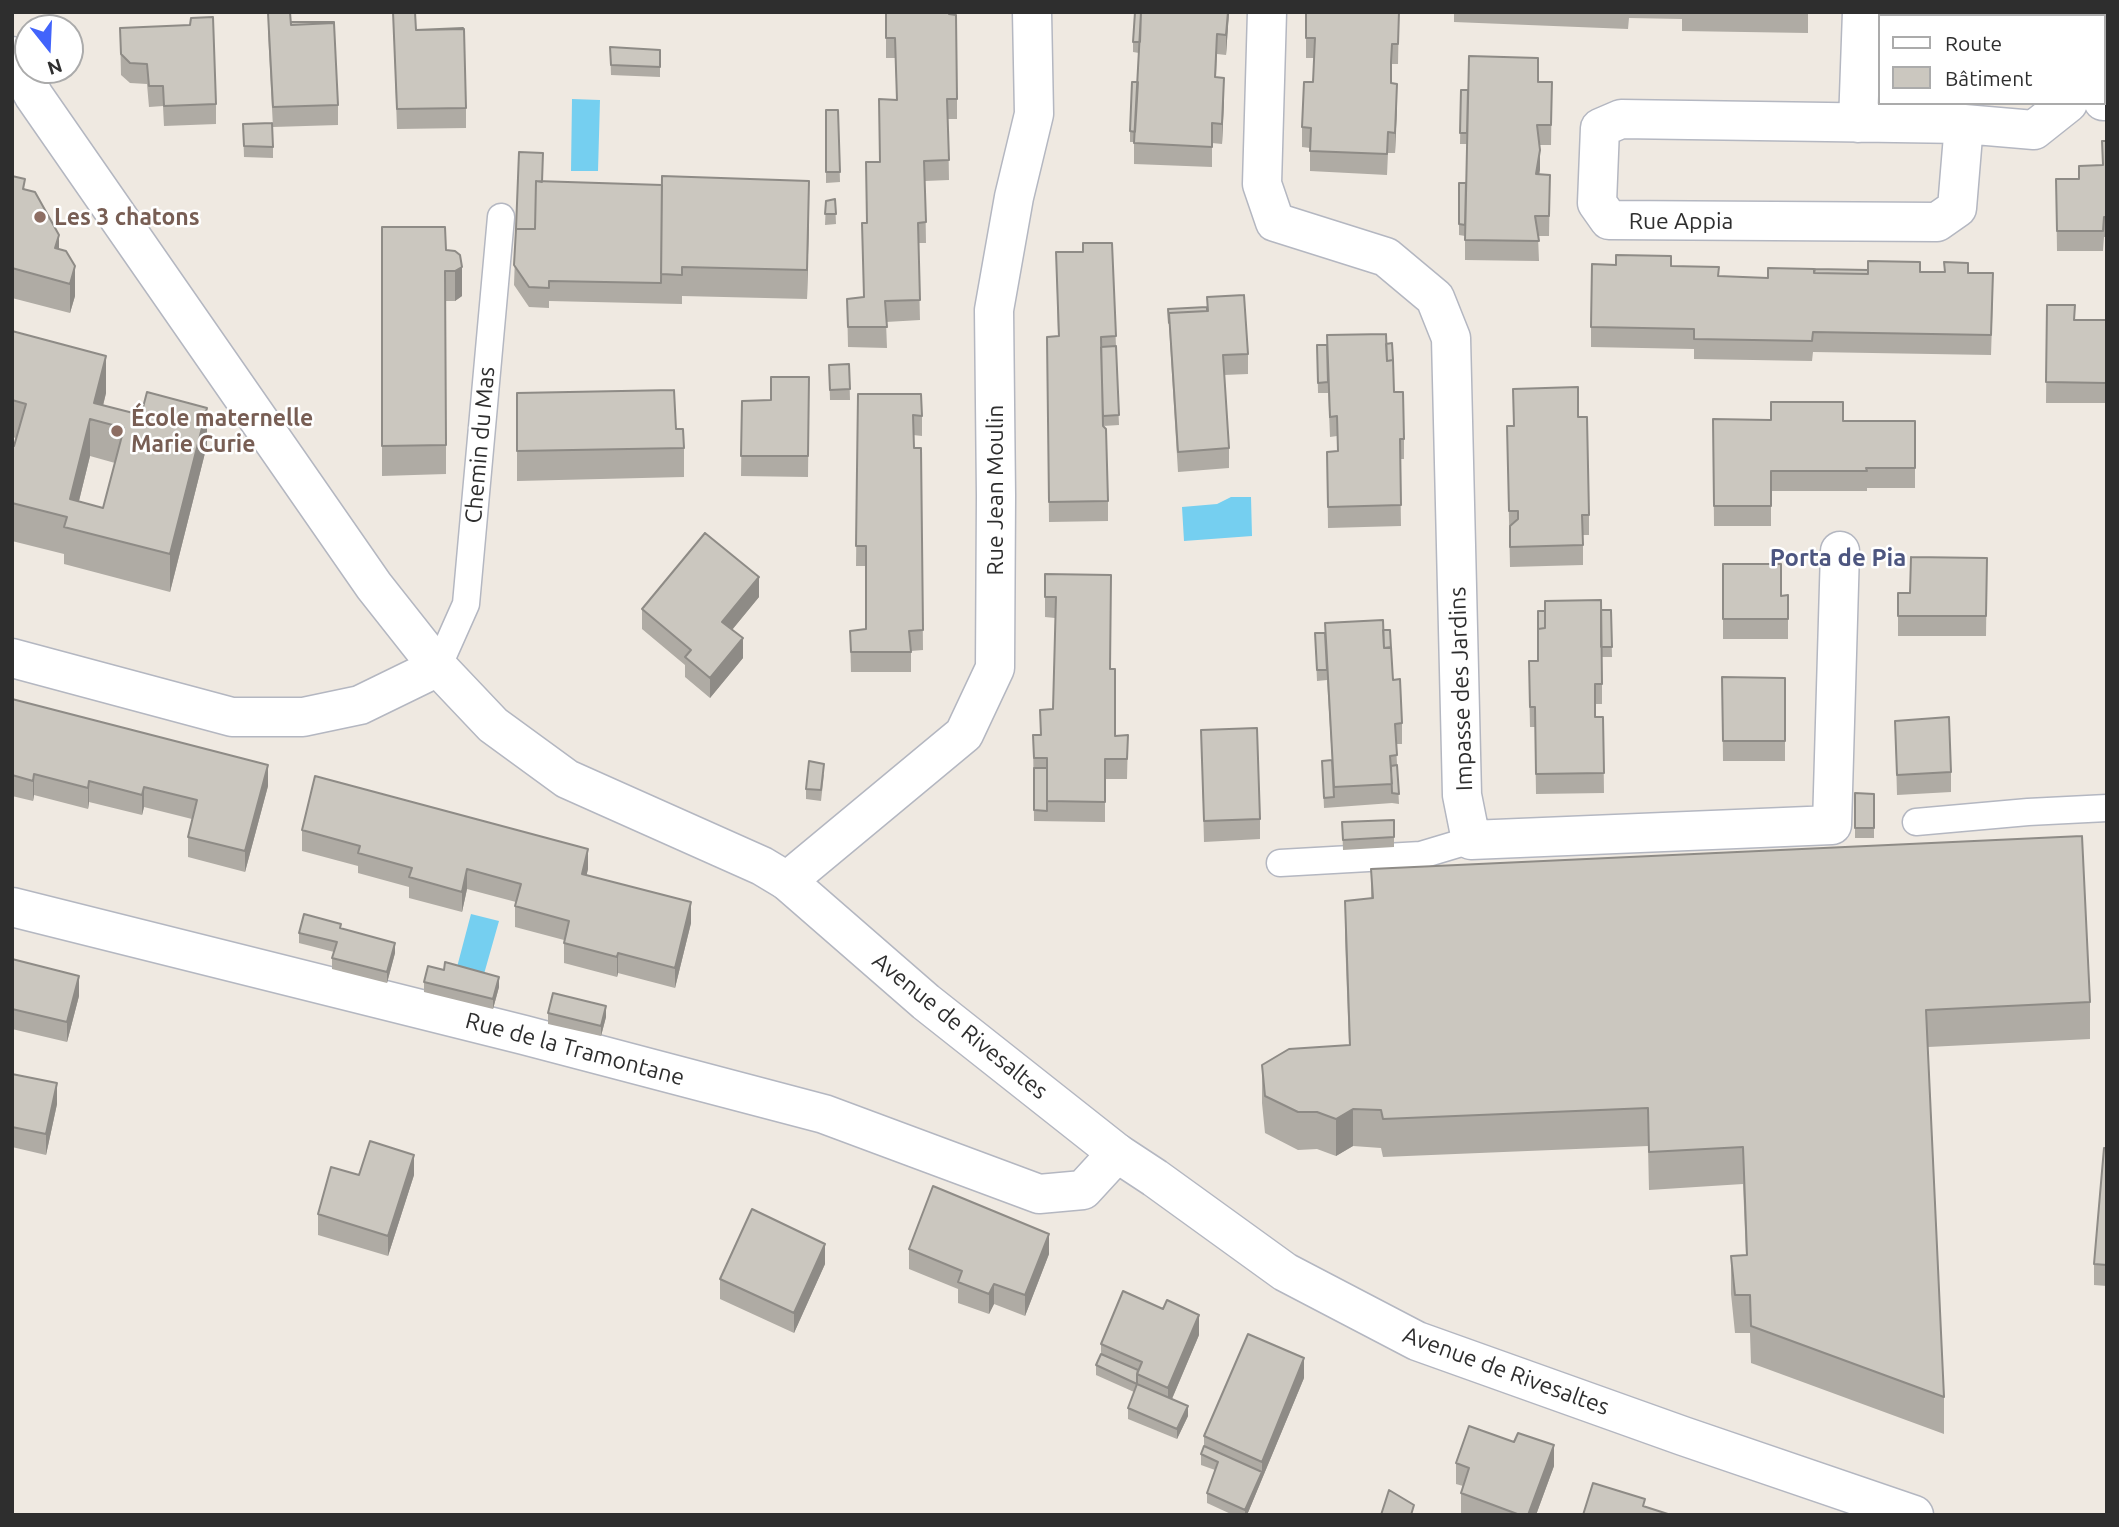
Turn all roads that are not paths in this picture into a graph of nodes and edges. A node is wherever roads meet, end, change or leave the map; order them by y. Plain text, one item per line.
1 (1032, 12) edge
2 (1267, 12) edge
3 (1862, 12) edge
4 (12, 56) edge
5 (2065, 105) edge
6 (1858, 123) junction
7 (1964, 124) junction
8 (501, 217) dead end
9 (1840, 551) dead end
10 (12, 658) edge
11 (438, 667) junction
12 (2107, 808) edge
13 (1916, 822) dead end
14 (1471, 840) junction
15 (1280, 863) dead end
16 (787, 881) junction
17 (12, 907) edge
18 (1117, 1153) junction
19 (1914, 1515) edge

1 - 16 street, Rue Jean Moulin
2 - 14 street, Impasse des Jardins
3 - 6 street
4 - 11 street, Avenue de Rivesaltes
5 - 7 street, Rue Appia
6 - 7 street, Rue Appia
6 - 7 street, Rue Appia
8 - 11 lane, Chemin du Mas
9 - 14 street
10 - 11 street
11 - 16 street, Avenue de Rivesaltes
12 - 13 lane
14 - 15 lane
16 - 18 street, Avenue de Rivesaltes
17 - 18 street, Rue de la Tramontane
18 - 19 street, Avenue de Rivesaltes

